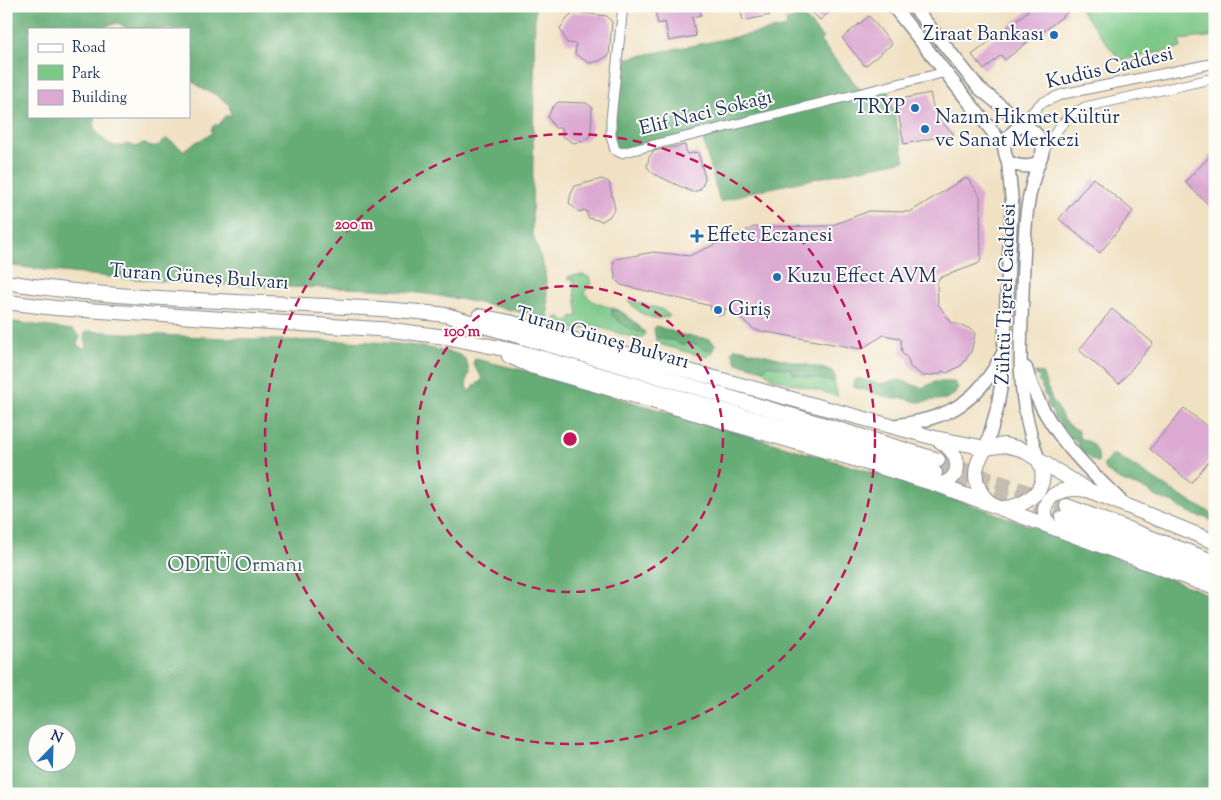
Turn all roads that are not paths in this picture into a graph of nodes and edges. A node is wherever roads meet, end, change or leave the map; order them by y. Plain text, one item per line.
1 (624, 6) edge
2 (893, 6) edge
3 (913, 6) edge
4 (1215, 63) edge
5 (946, 72) junction
6 (1215, 78) edge
7 (1022, 123) junction
8 (1003, 145) junction
9 (1041, 157) junction
10 (1008, 162) junction
11 (6, 282) edge
12 (6, 302) edge
13 (446, 315) junction
14 (1004, 350) junction
15 (1021, 351) junction
16 (886, 426) junction
17 (935, 438) junction
18 (986, 448) junction
19 (1039, 461) junction
20 (937, 473) junction
21 (1088, 490) junction
22 (997, 506) junction
23 (1126, 506) junction
24 (1050, 527) junction
25 (1215, 542) edge
26 (1215, 562) edge
27 (1215, 576) edge
28 (1215, 588) edge

1 - 5 street, Elif Naci Sokağı
2 - 5 main road
3 - 7 main road
4 - 7 street, Kudüs Caddesi
5 - 8 main road
6 - 9 street, Kudüs Caddesi
7 - 8 main road
7 - 9 main road
8 - 10 main road
9 - 10 main road
9 - 15 main road, Zühtü Tigrel Caddesi
10 - 14 main road
11 - 13 main road, Turan Güneş Bulvarı
12 - 20 main road, Turan Güneş Bulvarı
13 - 16 main road
13 - 20 main road, Turan Güneş Bulvarı
14 - 16 main road
14 - 18 main road
15 - 19 main road, Zühtü Tigrel Caddesi
15 - 23 main road
16 - 17 main road
17 - 18 main road
17 - 20 main road
18 - 19 main road
18 - 22 main road
19 - 21 main road
19 - 22 main road
20 - 22 main road
21 - 23 main road
21 - 24 main road
22 - 24 main road
23 - 25 main road
24 - 28 main road
26 - 27 main road

